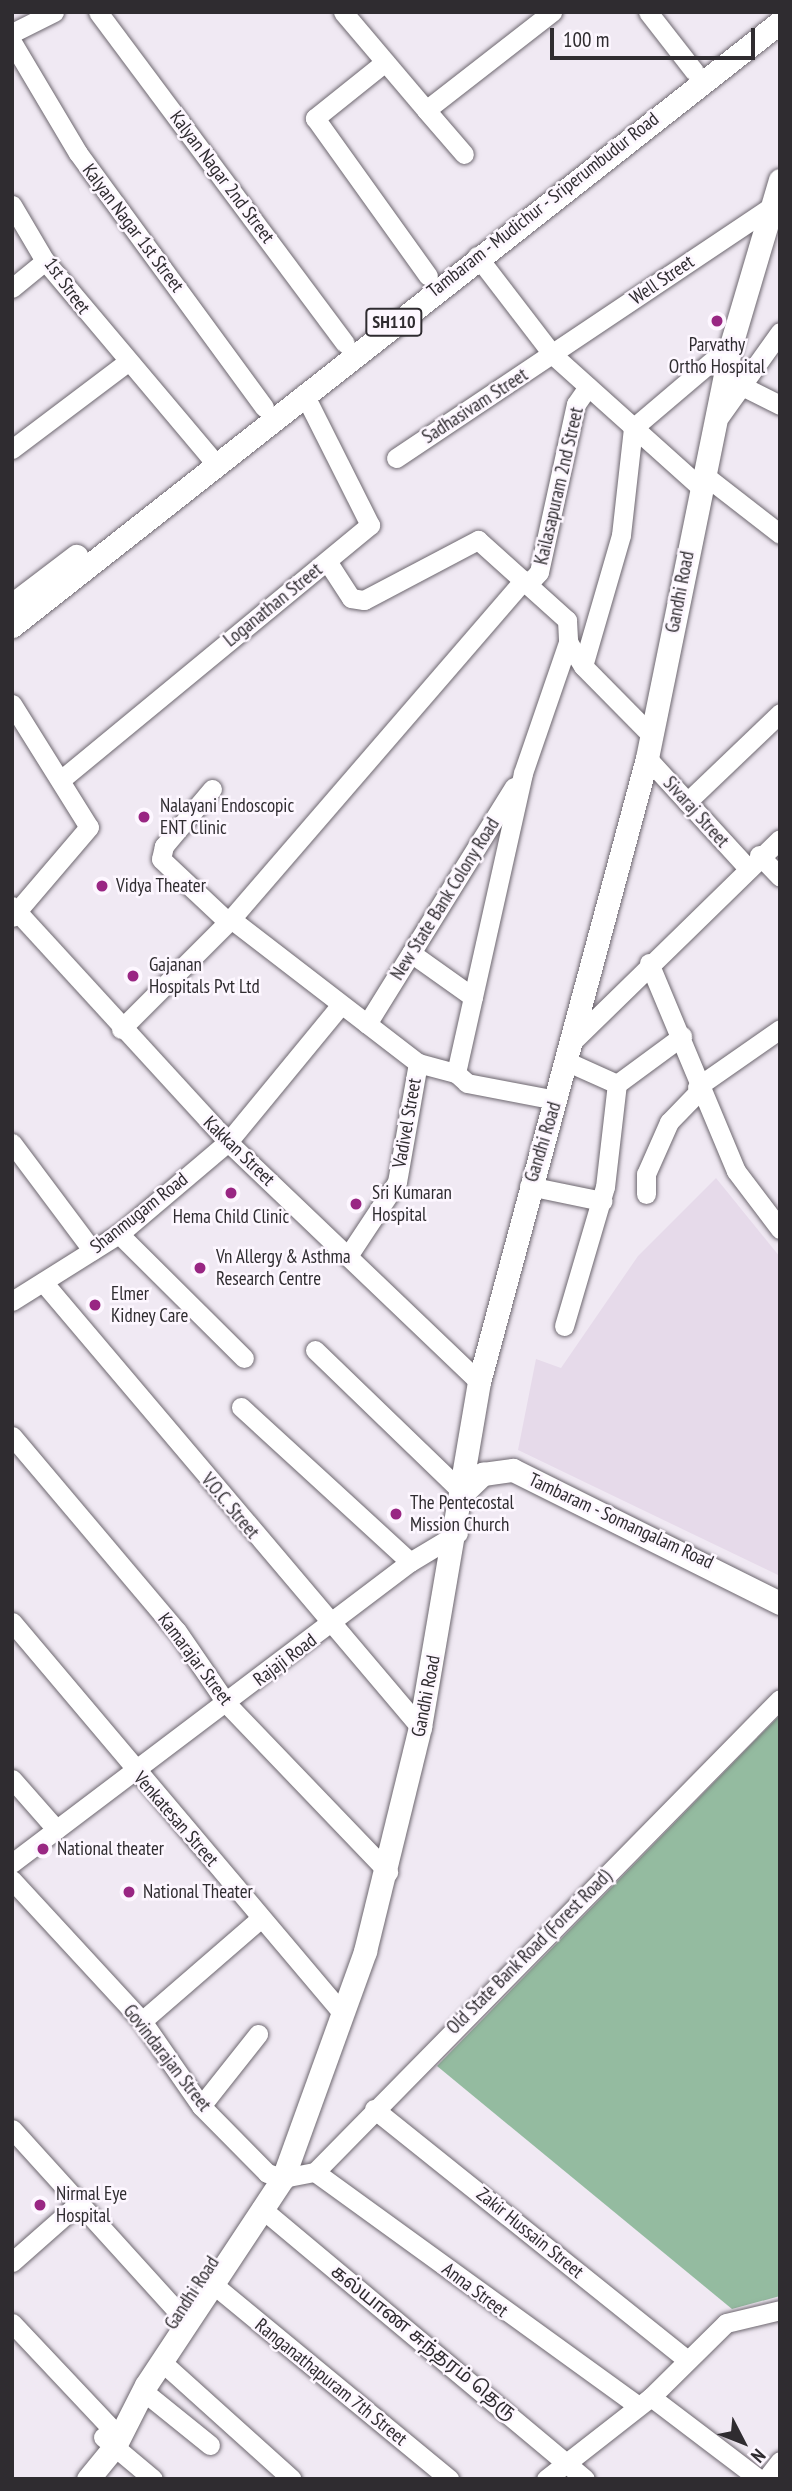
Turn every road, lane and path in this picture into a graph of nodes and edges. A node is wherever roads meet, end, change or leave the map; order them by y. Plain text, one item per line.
1 (54, 12) edge
2 (98, 12) edge
3 (552, 12) edge
4 (648, 12) edge
5 (769, 12) edge
6 (350, 15) edge
7 (780, 22) edge
8 (12, 33) edge
9 (12, 41) edge
10 (385, 62) junction
11 (694, 71) junction
12 (426, 110) junction
13 (464, 154) dead end
14 (780, 180) edge
15 (12, 205) edge
16 (772, 206) junction
17 (477, 256) junction
18 (45, 261) junction
19 (428, 276) junction
20 (12, 288) edge
21 (780, 332) edge
22 (345, 343) junction
23 (731, 345) junction
24 (553, 355) junction
25 (126, 363) junction
26 (738, 384) junction
27 (588, 387) junction
28 (304, 394) junction
29 (780, 405) edge
30 (264, 407) junction
31 (717, 421) junction
32 (633, 428) junction
33 (12, 449) edge
34 (396, 458) dead end
35 (210, 459) junction
36 (702, 480) junction
37 (780, 534) edge
38 (327, 561) junction
39 (526, 582) junction
40 (12, 606) edge
41 (12, 626) edge
42 (568, 642) junction
43 (583, 666) junction
44 (12, 704) edge
45 (780, 713) edge
46 (650, 747) junction
47 (523, 773) junction
48 (63, 778) junction
49 (212, 789) dead end
50 (687, 802) junction
51 (780, 838) edge
52 (752, 860) junction
53 (780, 877) edge
54 (14, 912) edge
55 (230, 920) junction
56 (411, 953) junction
57 (649, 963) junction
58 (473, 997) junction
59 (339, 1007) junction
60 (367, 1024) junction
61 (780, 1028) edge
62 (121, 1029) junction
63 (682, 1036) junction
64 (571, 1051) junction
65 (418, 1063) junction
66 (456, 1073) junction
67 (617, 1084) junction
68 (698, 1089) junction
69 (556, 1100) junction
70 (228, 1142) junction
71 (12, 1143) edge
72 (530, 1186) junction
73 (646, 1194) dead end
74 (602, 1201) junction
75 (780, 1229) edge
76 (118, 1234) junction
77 (92, 1250) junction
78 (350, 1253) junction
79 (43, 1282) junction
80 (12, 1301) edge
81 (564, 1326) dead end
82 (315, 1350) dead end
83 (244, 1358) dead end
84 (479, 1382) junction
85 (241, 1407) dead end
86 (12, 1436) edge
87 (463, 1493) junction
88 (458, 1533) junction
89 (410, 1562) junction
90 (780, 1603) edge
91 (12, 1622) edge
92 (330, 1626) junction
93 (780, 1699) edge
94 (227, 1704) junction
95 (420, 1727) junction
96 (132, 1768) junction
97 (12, 1779) edge
98 (56, 1829) junction
99 (12, 1863) edge
100 (388, 1872) junction
101 (12, 1880) edge
102 (261, 1918) junction
103 (343, 2014) junction
104 (142, 2021) junction
105 (258, 2034) dead end
106 (201, 2106) junction
107 (374, 2109) junction
108 (12, 2129) edge
109 (315, 2172) junction
110 (275, 2175) junction
111 (79, 2203) junction
112 (261, 2208) junction
113 (12, 2262) edge
114 (214, 2285) junction
115 (780, 2309) edge
116 (183, 2319) junction
117 (12, 2323) edge
118 (685, 2358) junction
119 (163, 2363) junction
120 (143, 2391) junction
121 (644, 2401) junction
122 (109, 2436) junction
123 (210, 2445) dead end
124 (568, 2460) junction
125 (780, 2462) edge
126 (440, 2476) edge
127 (69, 2479) edge
128 (88, 2479) edge
129 (153, 2479) edge
130 (292, 2479) edge
131 (546, 2479) edge
132 (585, 2479) edge
133 (759, 2479) edge
134 (766, 2479) edge

1 - 8 street
2 - 22 street, Kalyan Nagar 2nd Street
3 - 12 street
4 - 11 street
5 - 11 main road, Tambaram - Mudichur - Sriperumbudur Road / SH110
6 - 10 street
7 - 17 main road, Tambaram - Mudichur - Sriperumbudur Road / SH110
9 - 30 street, Kalyan Nagar 1st Street
10 - 12 street
10 - 19 street
11 - 19 main road, Tambaram - Mudichur - Sriperumbudur Road / SH110
12 - 13 street
14 - 16 main road, Gandhi Road
15 - 18 street, 1st Street
16 - 23 main road, Gandhi Road
16 - 24 street, Well Street
17 - 24 street
17 - 28 main road, Tambaram - Mudichur - Sriperumbudur Road / SH110
18 - 20 street
18 - 25 street, 1st Street
19 - 22 main road, Tambaram - Mudichur - Sriperumbudur Road / SH110
21 - 26 street
22 - 30 main road, Tambaram - Mudichur - Sriperumbudur Road / SH110
23 - 31 main road, Gandhi Road
23 - 32 street
24 - 27 street
24 - 34 street, Sadhasivam Street
25 - 33 street
25 - 35 street, 1st Street
26 - 29 street
26 - 31 street
27 - 32 street
27 - 39 street, Kailasapuram 2nd Street
28 - 35 main road, Tambaram - Mudichur - Sriperumbudur Road / SH110
28 - 38 street, Loganathan Street
30 - 35 main road, Tambaram - Mudichur - Sriperumbudur Road / SH110
31 - 36 main road, Gandhi Road
32 - 36 street
32 - 43 street
35 - 40 main road, Tambaram - Mudichur - Sriperumbudur Road / SH110
35 - 41 main road, Tambaram - Mudichur - Sriperumbudur Road / SH110
36 - 37 street
36 - 46 main road, Gandhi Road
38 - 39 street, Sivaraj Street
38 - 48 street, Loganathan Street
39 - 42 street, Sivaraj Street
39 - 55 street, Kailasapuram 2nd Street
42 - 43 street, Sivaraj Street
42 - 47 street
43 - 46 street, Sivaraj Street
44 - 48 street
45 - 50 street
46 - 50 street, Sivaraj Street
46 - 64 main road, Gandhi Road
47 - 56 street, New State Bank Colony Road
47 - 58 street
48 - 54 street
49 - 55 street
50 - 52 street, Sivaraj Street
51 - 52 street
52 - 53 street, Sivaraj Street
52 - 57 street
54 - 62 street, Kakkan Street
55 - 59 street
55 - 62 street, Kailasapuram 2nd Street
56 - 58 street
56 - 60 street, New State Bank Colony Road
57 - 63 street
57 - 64 street
58 - 66 street
59 - 60 street
59 - 70 street, Shanmugam Road
60 - 65 street
61 - 68 street
62 - 70 street, Kakkan Street
63 - 67 street
63 - 68 street
64 - 67 street
64 - 69 main road, Gandhi Road
65 - 66 street
65 - 78 street, Vadivel Street
66 - 69 street
67 - 74 street
68 - 73 street
68 - 75 street
69 - 72 main road, Gandhi Road
70 - 76 street, Shanmugam Road
70 - 78 street, Kakkan Street
71 - 77 street
72 - 74 street
72 - 84 main road, Gandhi Road
74 - 81 street
76 - 77 street, Shanmugam Road
76 - 83 street
77 - 79 street, Shanmugam Road
78 - 84 street, Kakkan Street
79 - 80 street, Shanmugam Road
79 - 92 street, V.O.C. Street
82 - 87 street
84 - 87 main road, Gandhi Road
85 - 89 street
86 - 94 street, Kamarajar Street
87 - 88 main road, Gandhi Road
87 - 90 main road, Tambaram - Somangalam Road
88 - 89 street, Rajaji Road
88 - 95 main road, Gandhi Road
89 - 92 street, Rajaji Road
91 - 96 street, Venkatesan Street
92 - 94 street, Rajaji Road
92 - 95 street, V.O.C. Street
93 - 107 street, Old State Bank Road (Forest Road)
94 - 96 street, Rajaji Road
94 - 100 street, Kamarajar Street
95 - 100 main road, Gandhi Road
96 - 98 street, Rajaji Road
96 - 102 street, Venkatesan Street
97 - 98 street
98 - 99 street, Rajaji Road
100 - 103 main road, Gandhi Road
101 - 104 street, Govindarajan Street
102 - 103 street, Venkatesan Street
102 - 104 street
103 - 110 main road, Gandhi Road
104 - 106 street, Govindarajan Street
105 - 106 street
106 - 110 street, Govindarajan Street
107 - 109 street, Old State Bank Road (Forest Road)
107 - 118 street, Zakir Hussain Street
108 - 111 street
109 - 110 street
109 - 121 street, Anna Street
110 - 112 main road, Gandhi Road
110 - 116 main road, Gandhi Road
111 - 113 street
111 - 116 street
112 - 114 main road, Gandhi Road
112 - 124 street, கல்யாண சுந்தரம் தெரு
114 - 116 main road, Gandhi Road
114 - 126 street, Ranganathapuram 7th Street
115 - 118 street
116 - 119 main road, Gandhi Road
116 - 122 main road, Gandhi Road
117 - 122 street
118 - 121 street
119 - 120 main road, Gandhi Road
119 - 130 street
120 - 122 main road, Gandhi Road
120 - 123 street
121 - 124 street
121 - 133 street, Anna Street
122 - 127 main road, Gandhi Road
122 - 128 main road, Gandhi Road
122 - 129 street
124 - 131 street
124 - 132 street, கல்யாண சுந்தரம் தெரு
125 - 134 street

